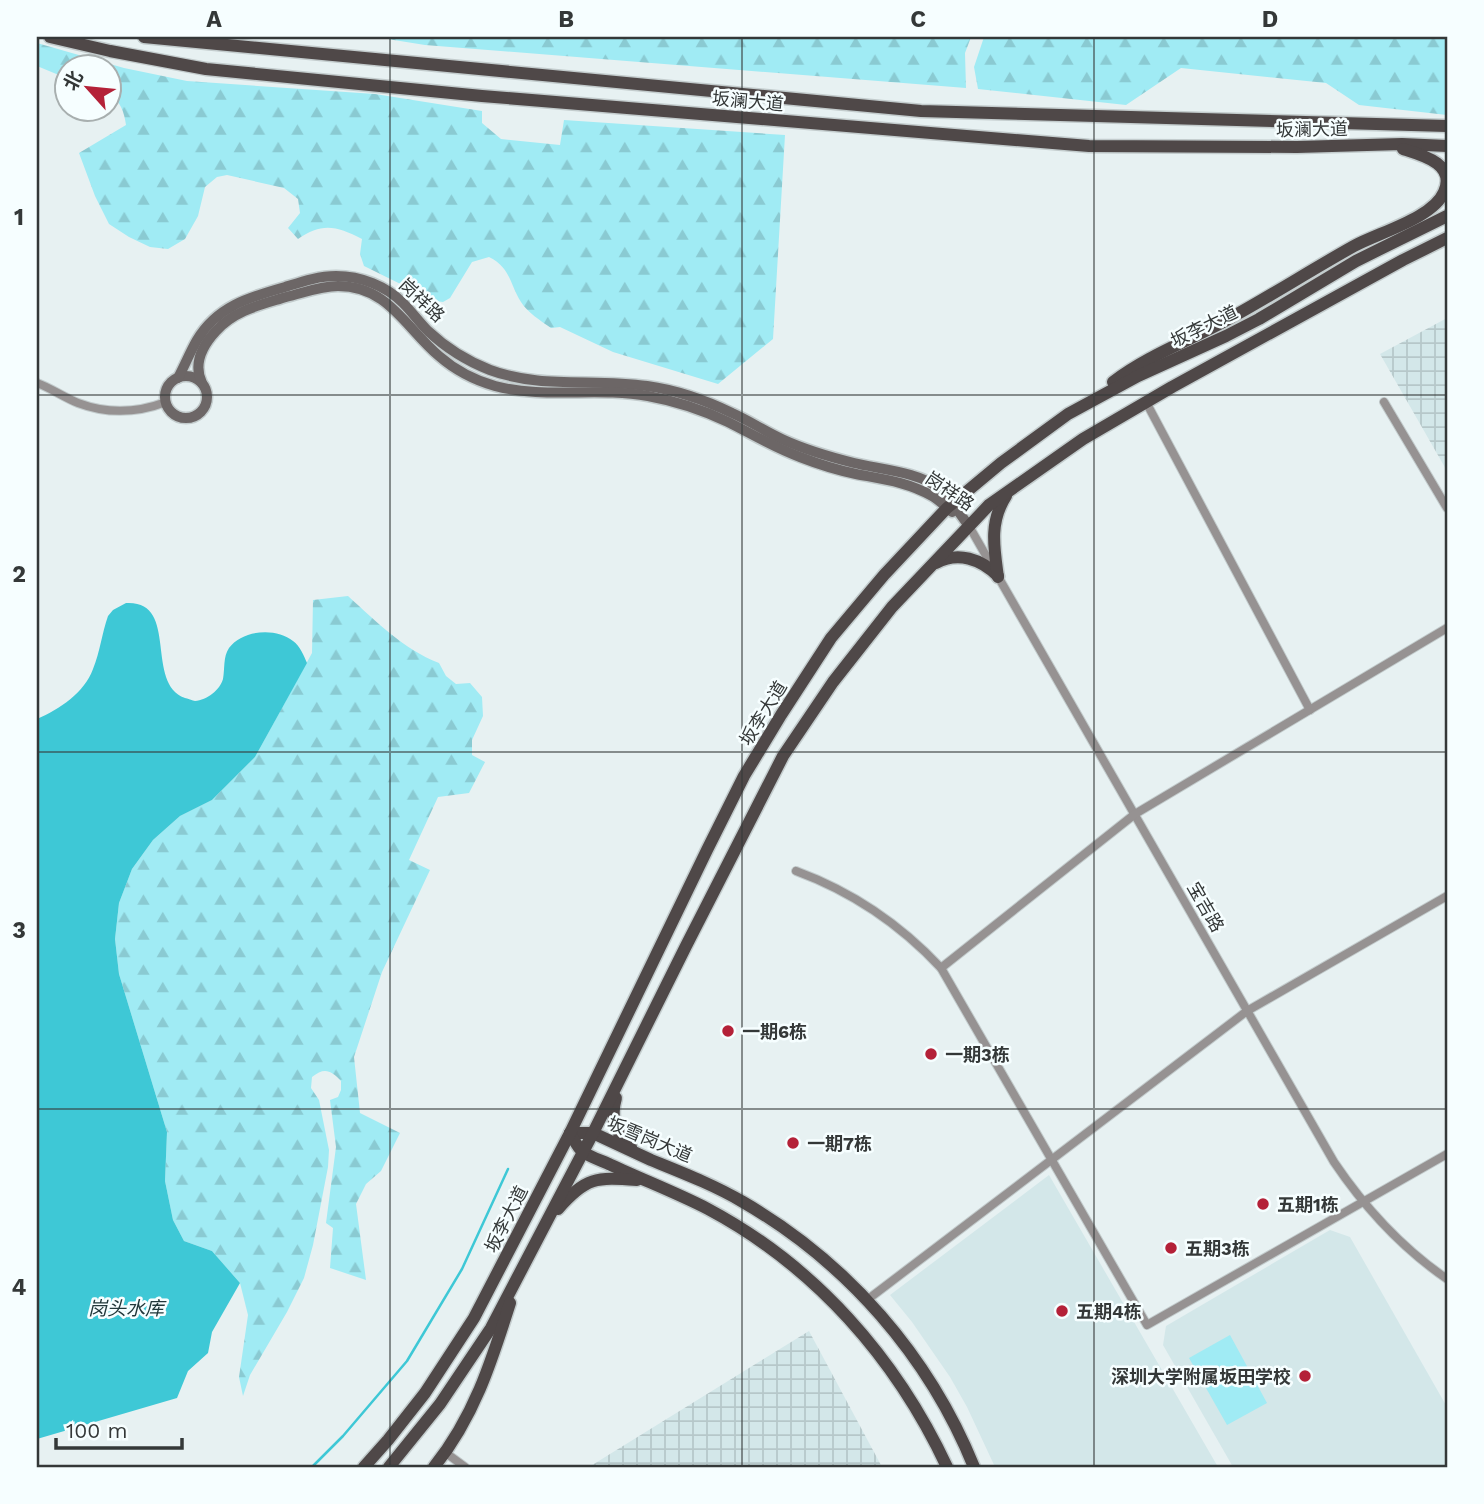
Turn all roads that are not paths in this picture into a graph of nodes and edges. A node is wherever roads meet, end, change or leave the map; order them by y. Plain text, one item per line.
1 (50, 37) edge
2 (144, 37) edge
3 (1447, 126) edge
4 (1386, 145) junction
5 (1447, 146) edge
6 (1447, 216) edge
7 (1447, 238) edge
8 (178, 378) junction
9 (37, 383) edge
10 (202, 383) junction
11 (1094, 399) junction
12 (166, 402) junction
13 (1146, 402) junction
14 (1384, 402) dead end
15 (1014, 487) junction
16 (950, 506) junction
17 (1447, 508) edge
18 (969, 526) junction
19 (930, 566) junction
20 (998, 577) junction
21 (1447, 628) edge
22 (1311, 710) junction
23 (1135, 814) junction
24 (796, 871) dead end
25 (1447, 896) edge
26 (941, 968) junction
27 (1247, 1011) junction
28 (622, 1074) junction
29 (570, 1133) junction
30 (593, 1133) junction
31 (582, 1152) junction
32 (1447, 1154) edge
33 (1052, 1160) junction
34 (654, 1161) junction
35 (645, 1180) junction
36 (1363, 1202) junction
37 (544, 1225) junction
38 (521, 1269) junction
39 (1447, 1279) edge
40 (867, 1300) junction
41 (446, 1453) junction
42 (364, 1467) edge
43 (389, 1467) edge
44 (434, 1467) edge
45 (465, 1467) edge
46 (947, 1467) edge
47 (974, 1467) edge

1 - 4 main road, 坂澜大道
2 - 3 main road, 坂澜大道
4 - 5 main road, 坂澜大道
4 - 11 main road
6 - 11 main road, 坂李大道
7 - 13 main road, 坂李大道
8 - 10 street
8 - 12 street
8 - 16 street, 岗祥路
9 - 12 street
10 - 12 street
10 - 16 street, 岗祥路
11 - 16 main road, 坂李大道
13 - 15 main road, 坂李大道
13 - 22 street
14 - 17 street
15 - 18 main road, 坂李大道
15 - 20 main road
16 - 18 street, 岗祥路
16 - 29 main road, 坂李大道
18 - 19 main road, 坂李大道
18 - 20 street, 宝吉路
19 - 20 main road
19 - 28 main road, 坂李大道
20 - 23 street, 宝吉路
21 - 22 street
22 - 23 street
23 - 26 street
23 - 27 street, 宝吉路
24 - 26 street
25 - 27 street
26 - 33 street
27 - 33 street
27 - 36 street, 宝吉路
28 - 30 main road, 坂李大道
28 - 34 main road
29 - 30 main road, 坂雪岗大道
29 - 31 main road
29 - 42 main road, 坂李大道
30 - 31 main road, 坂李大道
30 - 34 main road, 坂雪岗大道
31 - 35 main road
31 - 37 main road, 坂李大道
32 - 36 street
33 - 36 street
33 - 40 street
34 - 40 main road, 坂雪岗大道
35 - 37 main road
35 - 46 main road
36 - 39 street, 宝吉路
37 - 38 main road, 坂李大道
38 - 41 main road
38 - 43 main road, 坂李大道
40 - 47 main road, 坂雪岗大道
41 - 44 main road
41 - 45 street

